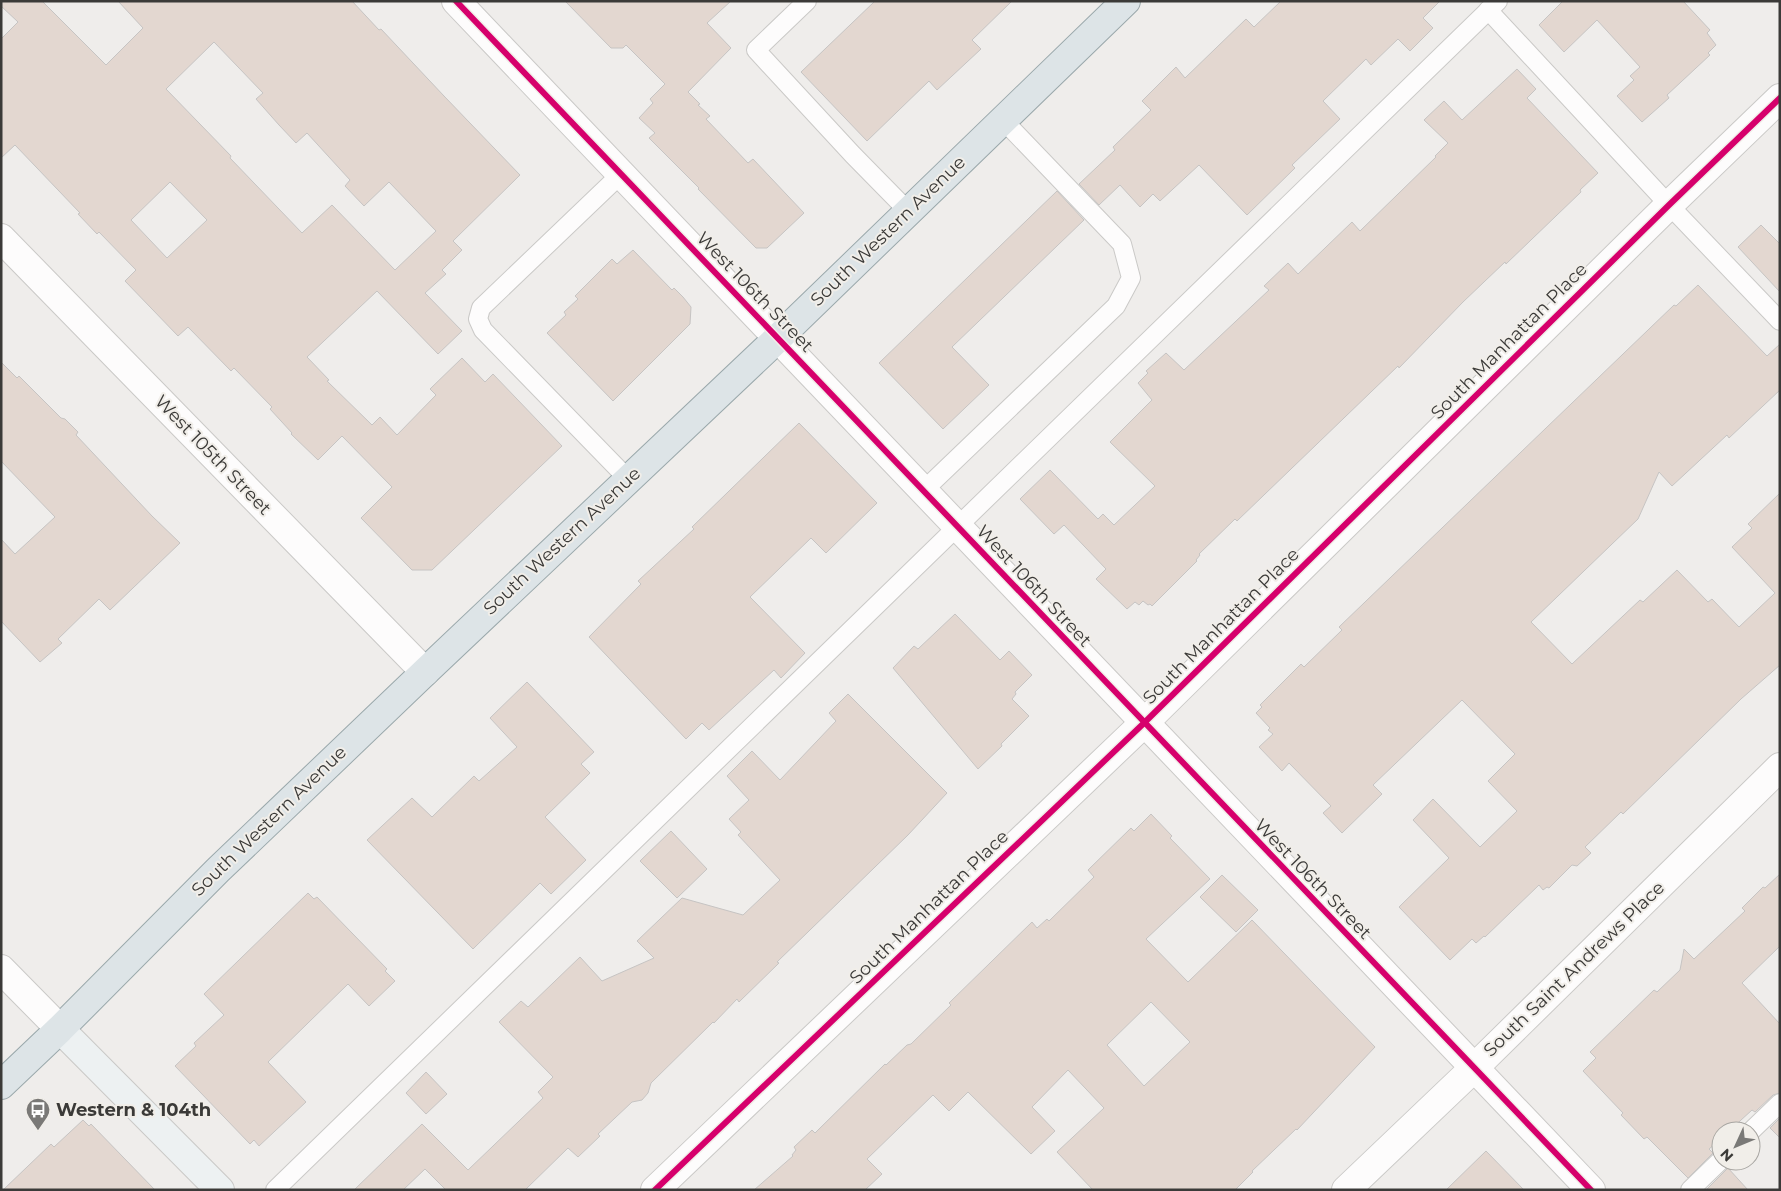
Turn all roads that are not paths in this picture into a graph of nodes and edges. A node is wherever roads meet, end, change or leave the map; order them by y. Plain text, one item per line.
1 (456, 1) edge
2 (808, 1) edge
3 (1126, 1) edge
4 (1493, 6) edge
5 (1780, 98) edge
6 (1003, 120) junction
7 (621, 174) junction
8 (1669, 205) junction
9 (908, 211) junction
10 (1, 238) edge
11 (1780, 321) edge
12 (778, 338) junction
13 (628, 479) junction
14 (923, 491) junction
15 (957, 526) junction
16 (424, 672) junction
17 (1143, 724) junction
18 (1780, 767) edge
19 (1, 969) edge
20 (60, 1029) junction
21 (1474, 1068) junction
22 (1, 1085) edge
23 (1780, 1103) edge
24 (1761, 1121) edge
25 (1711, 1170) edge
26 (220, 1190) edge
27 (275, 1190) edge
28 (655, 1190) edge
29 (1346, 1190) edge
30 (1591, 1190) edge
31 (1690, 1190) edge

1 - 7 street, West 106th Street
2 - 9 lane
3 - 6 main road, South Western Avenue
4 - 8 lane
4 - 15 lane
5 - 8 street, South Manhattan Place
6 - 9 main road, South Western Avenue
6 - 14 lane
7 - 12 street, West 106th Street
7 - 13 lane
8 - 11 lane
8 - 17 street, South Manhattan Place
9 - 12 main road, South Western Avenue
10 - 16 street, West 105th Street
12 - 13 main road, South Western Avenue
12 - 14 street, West 106th Street
13 - 16 main road, South Western Avenue
14 - 15 street, West 106th Street
15 - 17 street, West 106th Street
15 - 27 lane
16 - 20 main road, South Western Avenue
17 - 21 street, West 106th Street
17 - 28 street, South Manhattan Place
18 - 21 street, South Saint Andrews Place
19 - 20 street
20 - 22 main road, South Western Avenue
20 - 26 street
21 - 29 street, South Saint Andrews Place
21 - 30 street, West 106th Street
23 - 24 lane
25 - 31 lane

